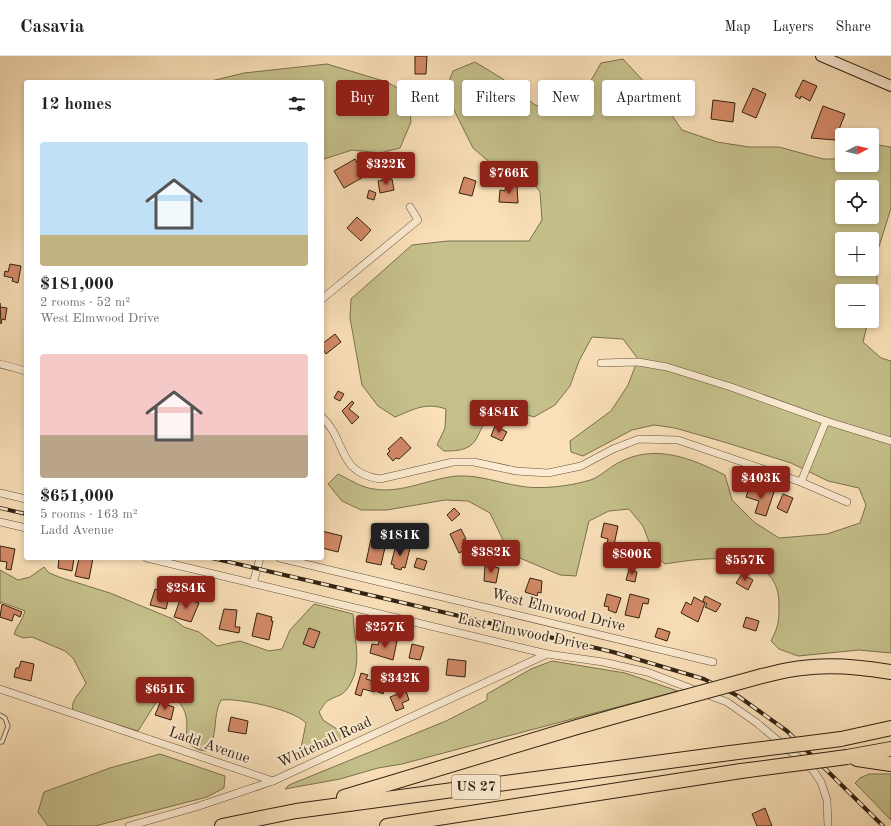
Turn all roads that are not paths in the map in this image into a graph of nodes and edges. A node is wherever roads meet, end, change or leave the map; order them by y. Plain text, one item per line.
1 (821, 56) edge
2 (891, 86) edge
3 (410, 207) dead end
4 (324, 297) edge
5 (601, 363) dead end
6 (0, 364) edge
7 (24, 370) edge
8 (324, 419) edge
9 (826, 421) junction
10 (891, 441) edge
11 (801, 482) junction
12 (0, 493) edge
13 (24, 499) edge
14 (847, 502) dead end
15 (0, 522) edge
16 (24, 528) edge
17 (155, 560) edge
18 (259, 560) edge
19 (288, 560) edge
20 (253, 584) junction
21 (547, 654) junction
22 (713, 662) dead end
23 (891, 672) edge
24 (0, 689) edge
25 (0, 715) edge
26 (891, 728) edge
27 (0, 742) edge
28 (891, 749) edge
29 (847, 757) junction
30 (891, 764) edge
31 (273, 781) junction
32 (296, 811) junction
33 (129, 826) edge
34 (222, 826) edge
35 (387, 826) edge
36 (828, 826) edge

1 - 2 main road
3 - 4 street
5 - 9 street
6 - 7 street
8 - 11 street
9 - 10 street
9 - 11 street
11 - 14 street
12 - 13 street
15 - 16 street
17 - 20 street, East Elmwood Drive
18 - 20 street
19 - 22 street, West Elmwood Drive
20 - 21 street, East Elmwood Drive
21 - 31 street, Whitehall Road
21 - 36 street, East Elmwood Drive
23 - 32 highway, bridge
24 - 31 street, Ladd Avenue
25 - 27 lane
26 - 32 highway, US 27, bridge
28 - 29 highway, US 27
29 - 30 highway
29 - 35 highway, US 27, bridge
31 - 33 street, Whitehall Road
32 - 34 highway, US 27

